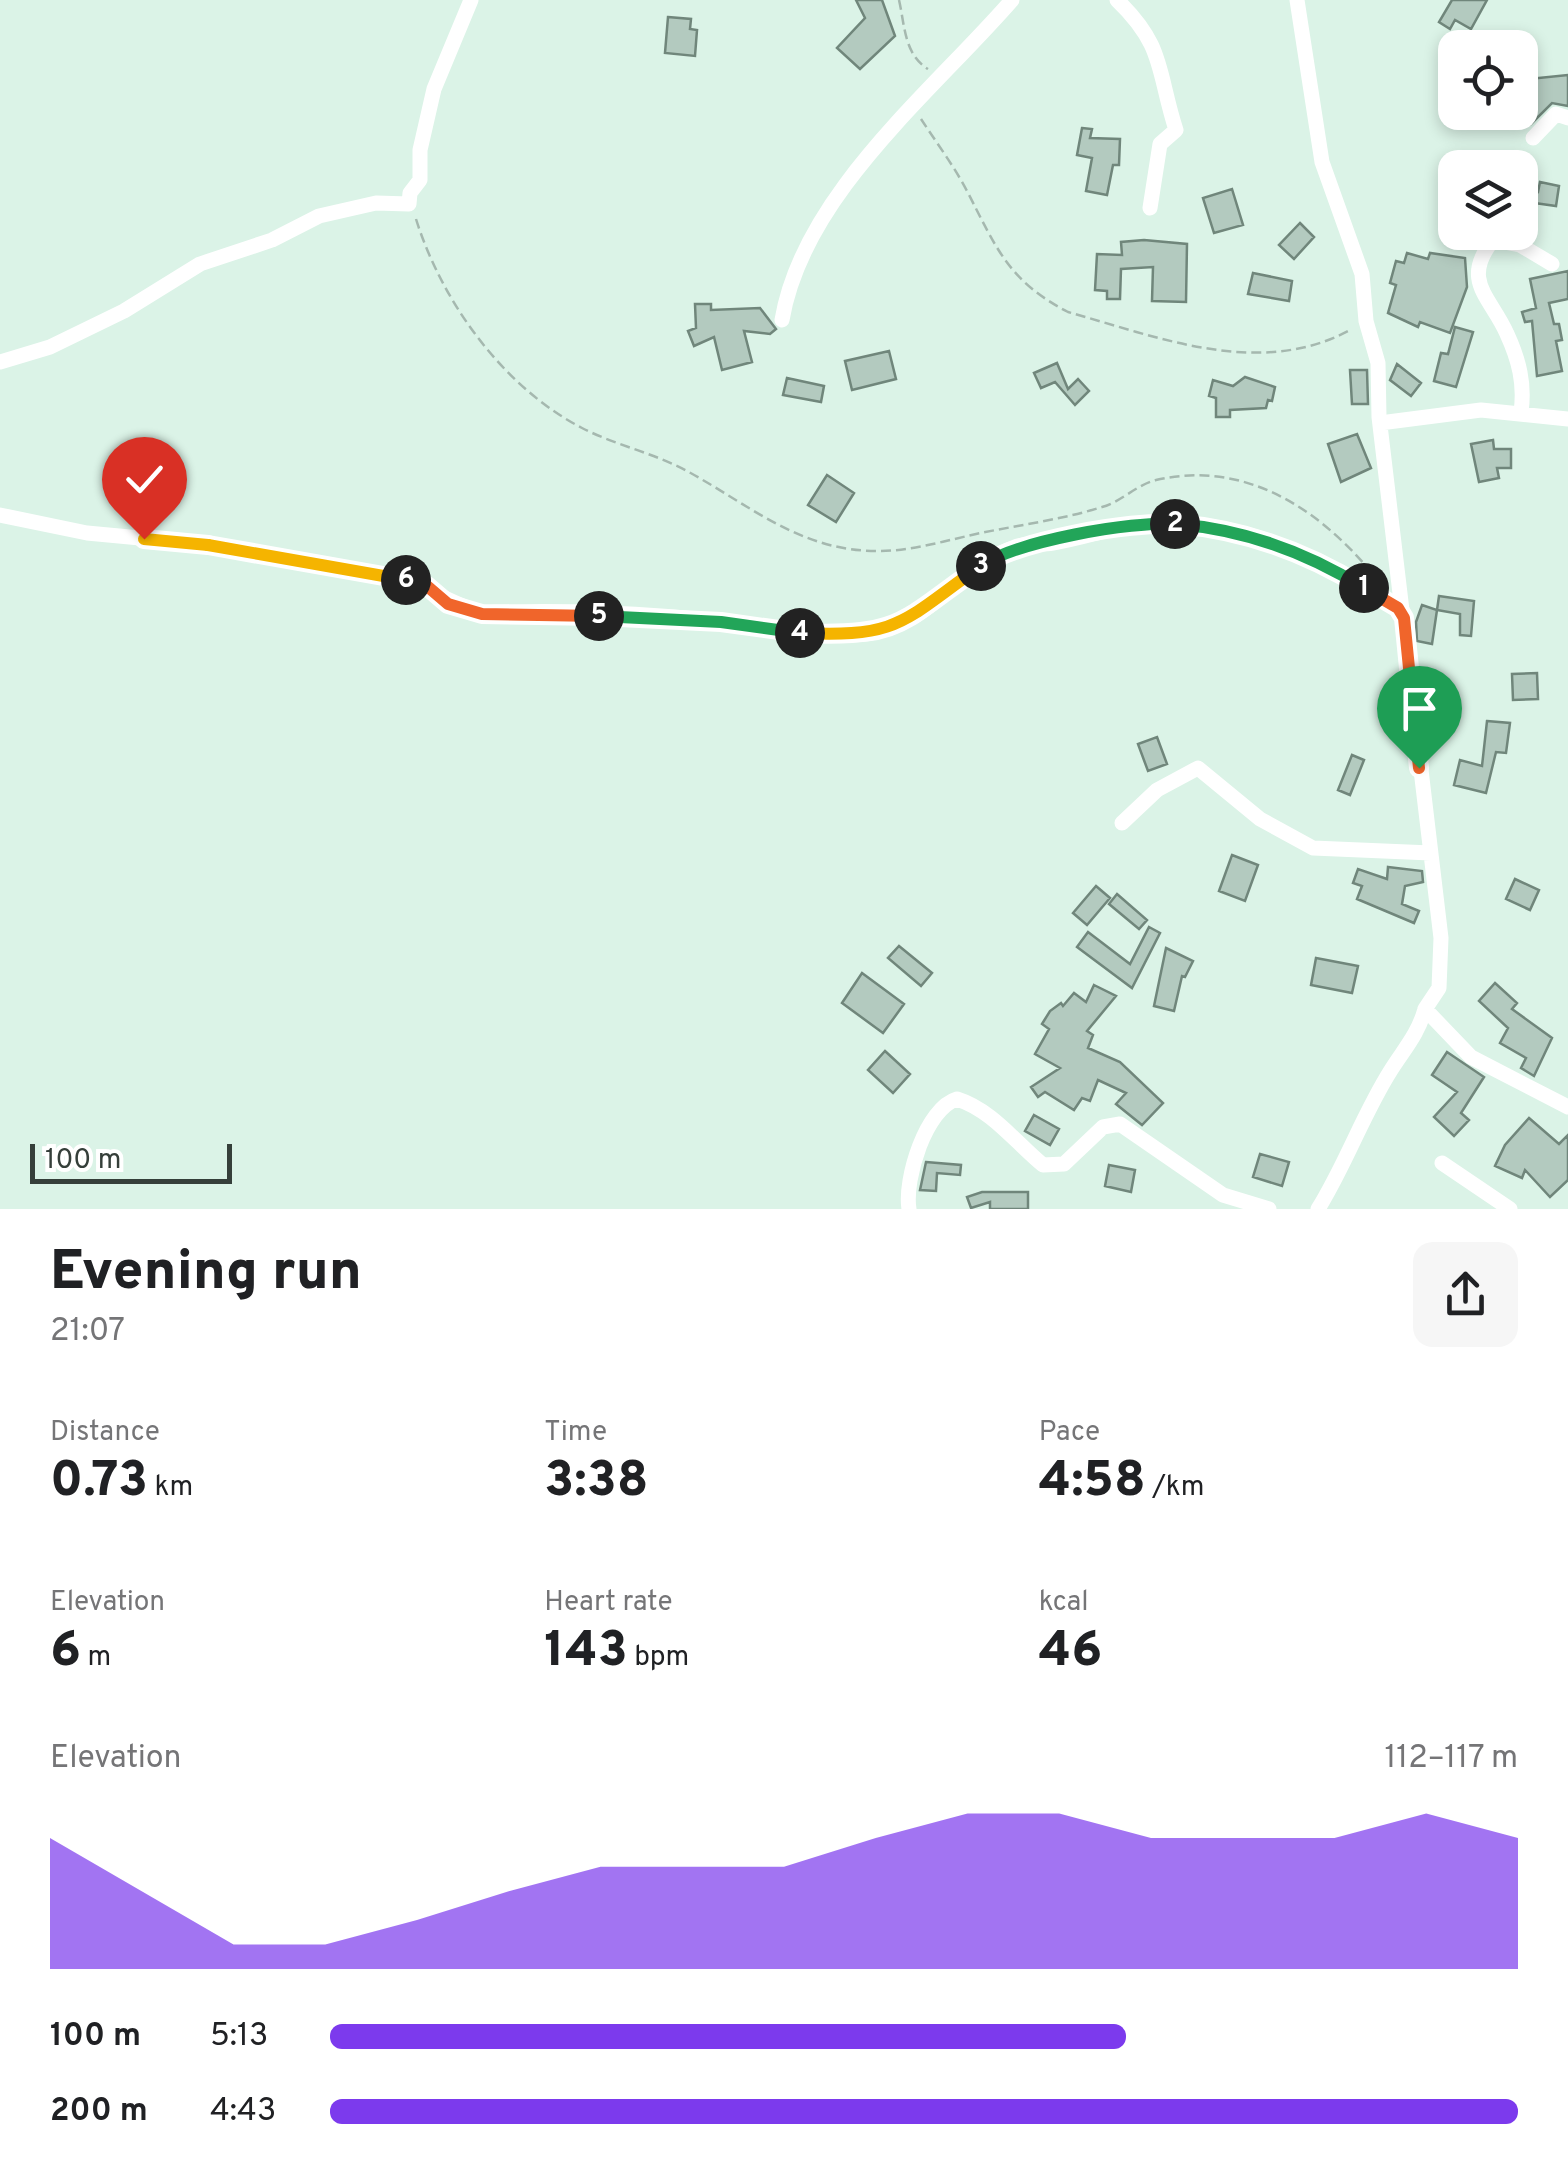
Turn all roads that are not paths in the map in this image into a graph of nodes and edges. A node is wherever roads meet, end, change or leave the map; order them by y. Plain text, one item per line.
1 (471, 0) edge
2 (1012, 0) edge
3 (1117, 0) edge
4 (1297, 0) edge
5 (1568, 118) edge
6 (1534, 138) dead end
7 (1150, 208) dead end
8 (1552, 264) dead end
9 (782, 320) dead end
10 (0, 362) edge
11 (1521, 412) junction
12 (1568, 419) edge
13 (1380, 423) junction
14 (0, 516) edge
15 (1404, 618) junction
16 (1122, 822) dead end
17 (1431, 853) junction
18 (1425, 1009) junction
19 (1568, 1108) edge
20 (1442, 1163) dead end
21 (909, 1209) edge
22 (1269, 1209) edge
23 (1318, 1209) edge
24 (1510, 1209) edge

1 - 10 street
2 - 9 street
3 - 7 street
4 - 13 street
5 - 6 street
8 - 11 street
11 - 12 street
11 - 13 street
13 - 15 street
14 - 15 street
15 - 17 street
16 - 17 street
17 - 18 street
18 - 19 street
18 - 23 street
20 - 24 street
21 - 22 street

